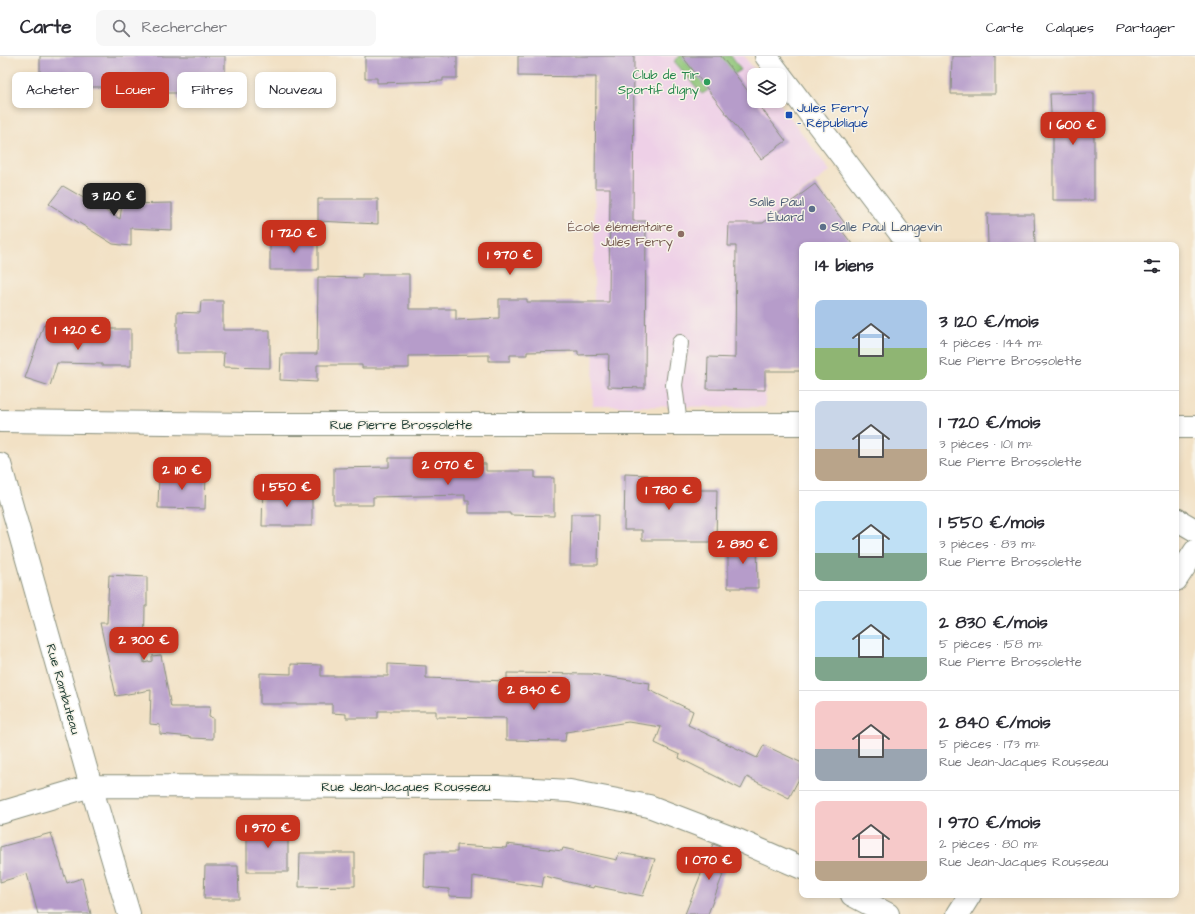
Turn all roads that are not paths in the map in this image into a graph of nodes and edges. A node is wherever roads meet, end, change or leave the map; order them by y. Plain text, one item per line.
1 (766, 56) edge
2 (907, 242) edge
3 (680, 343) dead end
4 (0, 421) edge
5 (799, 424) edge
6 (679, 425) junction
7 (1179, 427) edge
8 (1195, 427) edge
9 (0, 464) edge
10 (1179, 521) edge
11 (1195, 530) edge
12 (1195, 551) edge
13 (1179, 575) edge
14 (91, 786) junction
15 (0, 813) edge
16 (799, 867) edge
17 (858, 898) edge
18 (968, 898) edge
19 (130, 914) edge
20 (888, 914) edge
21 (958, 914) edge

1 - 2 street
3 - 6 lane
4 - 6 street, Rue Pierre Brossolette
5 - 6 street, Rue Pierre Brossolette
7 - 8 street
9 - 14 street, Rue Rambuteau
10 - 11 street
12 - 13 street
14 - 15 street, Rue Jean-Jacques Rousseau
14 - 16 street, Rue Jean-Jacques Rousseau
14 - 19 street, Rue Rambuteau
17 - 20 street
18 - 21 street

